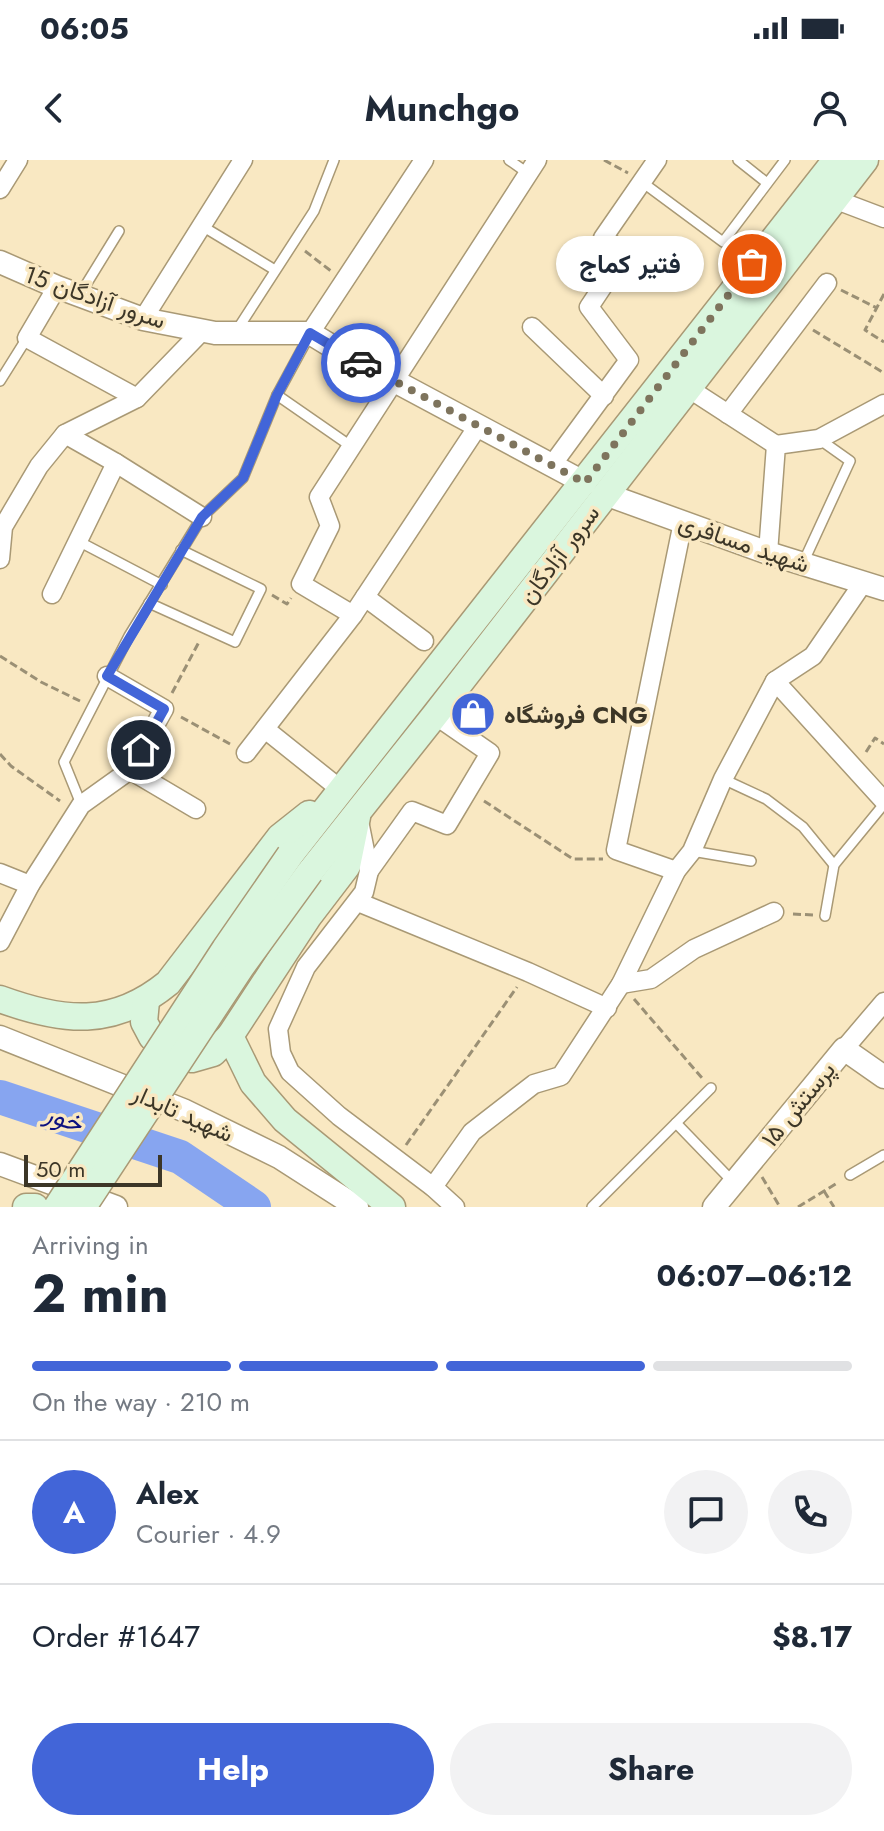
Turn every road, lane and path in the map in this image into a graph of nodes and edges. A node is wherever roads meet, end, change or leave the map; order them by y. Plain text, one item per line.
1 (334, 160) edge
2 (424, 160) edge
3 (509, 160) edge
4 (604, 160) edge
5 (657, 160) edge
6 (738, 160) edge
7 (785, 160) edge
8 (836, 160) edge
9 (865, 160) edge
10 (14, 161) edge
11 (242, 161) edge
12 (533, 167) edge
13 (641, 181) junction
14 (767, 183) junction
15 (0, 189) edge
16 (825, 192) junction
17 (884, 218) edge
18 (202, 226) junction
19 (119, 231) dead end
20 (292, 242) junction
21 (0, 262) edge
22 (275, 270) junction
23 (344, 281) junction
24 (827, 283) joint
25 (57, 287) junction
26 (884, 294) edge
27 (79, 296) junction
28 (877, 308) junction
29 (143, 319) junction
30 (798, 321) junction
31 (532, 327) dead end
32 (202, 331) junction
33 (310, 333) junction
34 (235, 334) junction
35 (27, 338) junction
36 (884, 342) edge
37 (884, 373) edge
38 (0, 381) edge
39 (395, 382) junction
40 (688, 388) junction
41 (277, 395) junction
42 (604, 396) junction
43 (137, 398) junction
44 (884, 404) edge
45 (728, 414) junction
46 (478, 426) junction
47 (65, 434) junction
48 (819, 439) junction
49 (776, 445) junction
50 (352, 447) junction
51 (116, 463) junction
52 (552, 465) junction
53 (595, 488) junction
54 (202, 517) junction
55 (683, 522) junction
56 (2, 527) edge
57 (78, 541) junction
58 (181, 550) junction
59 (768, 553) junction
60 (0, 559) edge
61 (803, 563) junction
62 (301, 584) junction
63 (162, 585) junction
64 (874, 586) edge
65 (261, 589) junction
66 (52, 594) dead end
67 (365, 597) junction
68 (149, 603) junction
69 (353, 615) junction
70 (205, 629) junction
71 (424, 641) dead end
72 (0, 656) edge
73 (107, 676) junction
74 (775, 681) junction
75 (91, 706) junction
76 (164, 709) junction
77 (435, 715) junction
78 (265, 729) junction
79 (884, 744) edge
80 (246, 753) joint
81 (0, 754) edge
82 (130, 770) junction
83 (854, 770) junction
84 (723, 779) junction
85 (340, 789) junction
86 (467, 790) junction
87 (884, 802) edge
88 (79, 809) junction
89 (196, 809) dead end
90 (358, 812) junction
91 (616, 850) junction
92 (692, 851) junction
93 (751, 861) dead end
94 (300, 864) junction
95 (834, 865) junction
96 (369, 871) junction
97 (676, 871) junction
98 (0, 873) edge
99 (30, 885) junction
100 (358, 902) junction
101 (774, 912) joint
102 (825, 916) joint
103 (0, 942) edge
104 (528, 972) junction
105 (621, 984) junction
106 (0, 999) edge
107 (146, 1001) junction
108 (884, 1002) edge
109 (607, 1008) junction
110 (230, 1036) junction
111 (0, 1037) edge
112 (844, 1049) junction
113 (884, 1077) edge
114 (711, 1088) joint
115 (676, 1123) junction
116 (884, 1155) edge
117 (395, 1161) junction
118 (752, 1161) junction
119 (0, 1164) edge
120 (850, 1175) joint
121 (734, 1183) junction
122 (433, 1187) junction
123 (824, 1191) junction
124 (597, 1205) edge
125 (26, 1207) edge
126 (35, 1207) edge
127 (57, 1207) edge
128 (83, 1207) edge
129 (116, 1207) edge
130 (357, 1207) edge
131 (392, 1207) edge
132 (455, 1207) edge
133 (714, 1207) edge
134 (780, 1207) edge
135 (798, 1207) edge
136 (834, 1207) edge

1 - 20 lane
2 - 23 street
3 - 12 lane
4 - 13 path
5 - 13 street
6 - 14 lane
7 - 14 lane
8 - 16 main road, سرور آزادگان
9 - 16 main road, سرور آزادگان
10 - 15 street
11 - 18 street
12 - 39 street
13 - 14 lane
13 - 42 street
16 - 17 street
16 - 40 main road, سرور آزادگان
16 - 53 main road, سرور آزادگان
18 - 22 lane
18 - 29 street
19 - 27 lane
20 - 22 lane
20 - 23 path
21 - 25 street, سرور آزادگان 15
22 - 34 lane
23 - 33 street
24 - 28 path
24 - 30 street
25 - 27 street, سرور آزادگان 15
25 - 35 street
26 - 28 path
27 - 29 street, سرور آزادگان 15
28 - 36 path
29 - 32 street, سرور آزادگان 15
30 - 37 path
30 - 45 street
31 - 42 street
32 - 34 street, سرور آزادگان 15
32 - 43 street
33 - 34 street, سرور آزادگان 15
33 - 39 street
33 - 41 lane
35 - 38 lane
35 - 43 street
39 - 46 street
39 - 50 street
40 - 45 street
40 - 53 main road, سرور آزادگان
41 - 50 lane
41 - 54 lane
42 - 52 street
43 - 47 street
44 - 48 street
45 - 49 street
46 - 52 street
46 - 67 street
47 - 51 street
47 - 56 street
48 - 49 street
48 - 61 lane
49 - 59 street
50 - 62 street
51 - 54 street
51 - 57 street
52 - 53 street
53 - 55 street, شهید مسافری
53 - 77 main road, سرور آزادگان
53 - 85 main road, سرور آزادگان
54 - 58 lane
55 - 59 street, شهید مسافری
55 - 91 street
56 - 60 street
57 - 63 lane
57 - 66 street
58 - 63 lane
58 - 65 lane
59 - 61 street, شهید مسافری
61 - 64 street, شهید مسافری
62 - 65 path
62 - 69 street
63 - 68 lane
64 - 74 street
65 - 70 lane
67 - 69 street
67 - 71 street
68 - 70 lane
68 - 73 lane
69 - 78 street
70 - 76 path
72 - 75 path
73 - 75 lane
73 - 76 street
74 - 83 street
74 - 84 street
75 - 88 lane
76 - 80 path
76 - 82 street
77 - 86 street
77 - 90 main road, سرور آزادگان
78 - 80 street
78 - 85 street
79 - 83 path
81 - 88 path
82 - 88 street
82 - 89 street
83 - 87 street
84 - 92 street
84 - 95 lane
85 - 94 main road, سرور آزادگان
85 - 107 main road
86 - 91 path
86 - 96 street
87 - 95 lane
88 - 99 street
90 - 94 main road, سرور آزادگان
90 - 96 street
90 - 110 main road
91 - 97 street
92 - 93 lane
92 - 97 street
94 - 127 main road, bridge
94 - 128 main road, bridge
95 - 102 lane
96 - 100 street
97 - 105 street
98 - 99 street
99 - 103 street
100 - 104 street
100 - 117 street
101 - 102 path
101 - 105 street
104 - 109 street
104 - 117 path
105 - 109 street
105 - 114 path
106 - 107 main road
107 - 110 main road
108 - 112 street, پرستش ۱۵
109 - 122 street
110 - 131 main road
111 - 130 street, شهید تابدار
112 - 113 street
112 - 118 street, پرستش ۱۵
114 - 115 lane
115 - 121 lane
115 - 124 lane
116 - 120 lane
117 - 122 street
118 - 121 street, پرستش ۱۵
118 - 134 path
119 - 129 street
120 - 123 path
121 - 133 street, پرستش ۱۵
122 - 132 street
123 - 135 path
123 - 136 path
125 - 126 main road

